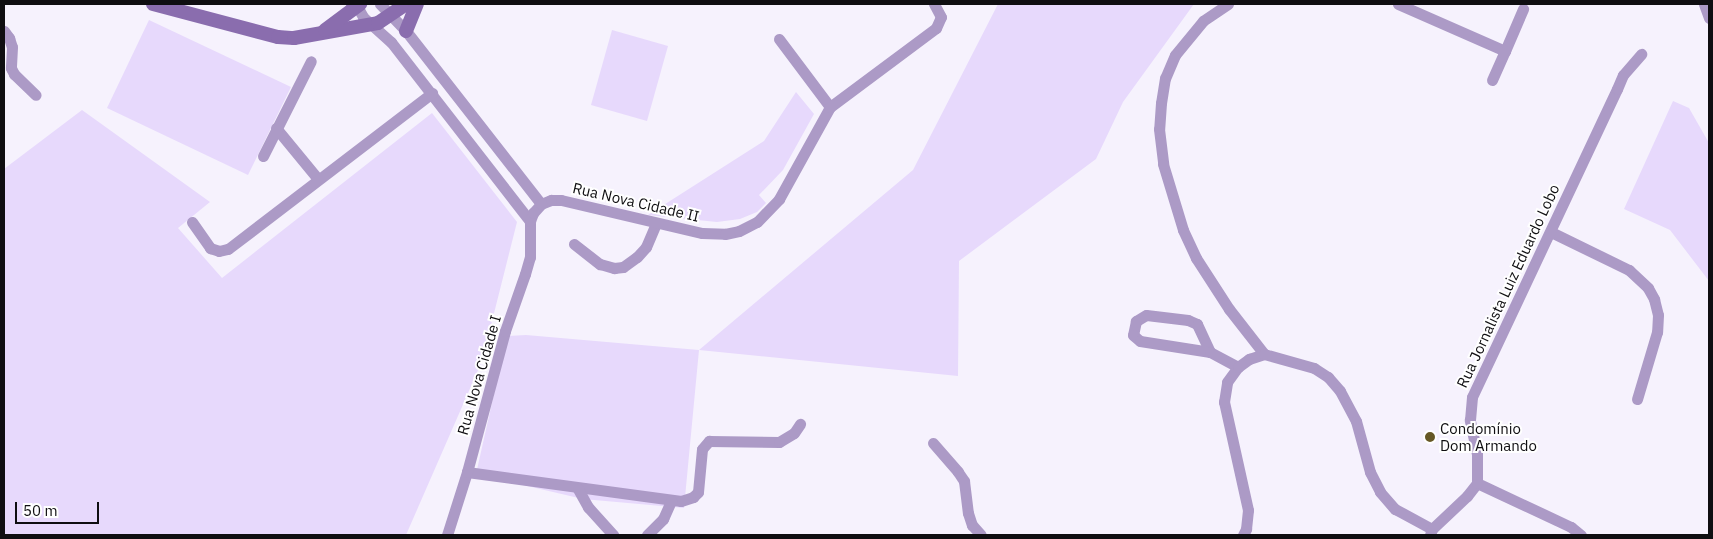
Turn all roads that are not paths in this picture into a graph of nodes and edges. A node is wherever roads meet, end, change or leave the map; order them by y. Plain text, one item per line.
1 (153, 4) edge
2 (355, 4) edge
3 (380, 4) edge
4 (406, 4) edge
5 (417, 4) edge
6 (934, 4) edge
7 (1228, 4) edge
8 (1398, 4) edge
9 (1704, 4) edge
10 (1523, 9) dead end
11 (393, 15) junction
12 (1709, 18) edge
13 (371, 24) junction
14 (406, 31) junction
15 (4, 32) edge
16 (322, 32) junction
17 (779, 39) dead end
18 (391, 42) junction
19 (1505, 52) junction
20 (1641, 54) dead end
21 (312, 61) dead end
22 (1492, 80) dead end
23 (432, 93) junction
24 (453, 94) junction
25 (36, 95) dead end
26 (440, 104) junction
27 (830, 107) junction
28 (276, 128) junction
29 (263, 156) dead end
30 (318, 179) junction
31 (541, 204) junction
32 (530, 221) junction
33 (192, 222) dead end
34 (656, 224) junction
35 (1551, 232) junction
36 (574, 244) dead end
37 (1210, 352) junction
38 (1264, 354) junction
39 (1238, 367) junction
40 (1637, 399) dead end
41 (800, 424) dead end
42 (934, 443) dead end
43 (467, 472) junction
44 (1477, 483) junction
45 (578, 489) junction
46 (671, 501) junction
47 (1431, 532) edge
48 (447, 535) edge
49 (613, 535) edge
50 (647, 535) edge
51 (981, 535) edge
52 (1243, 535) edge
53 (1581, 535) edge

1 - 16 main road
2 - 13 street
2 - 16 main road
3 - 11 street
4 - 11 main road
5 - 14 main road
6 - 27 street, Rua Nova Cidade II
7 - 38 street
8 - 19 street
9 - 12 street
10 - 19 street
11 - 13 main road
11 - 14 street
13 - 16 main road
13 - 18 street
14 - 18 street
14 - 24 street
15 - 25 street
17 - 27 street
18 - 23 street
19 - 22 street
20 - 35 street, Rua Jornalista Luiz Eduardo Lobo
21 - 28 street
23 - 26 street
23 - 30 street
24 - 26 street
24 - 31 street
26 - 32 street
27 - 34 street, Rua Nova Cidade II
28 - 29 street
28 - 30 street
30 - 33 street
31 - 32 street
31 - 34 street, Rua Nova Cidade II
32 - 43 street, Rua Nova Cidade I
34 - 36 street
35 - 40 street
35 - 44 street, Rua Jornalista Luiz Eduardo Lobo
37 - 37 street
37 - 39 street
38 - 39 street
38 - 47 street
39 - 52 street
41 - 46 street
42 - 51 street
43 - 45 street
43 - 48 street, Rua Nova Cidade I
44 - 47 street
44 - 53 street
45 - 46 street
45 - 49 street
46 - 50 street

